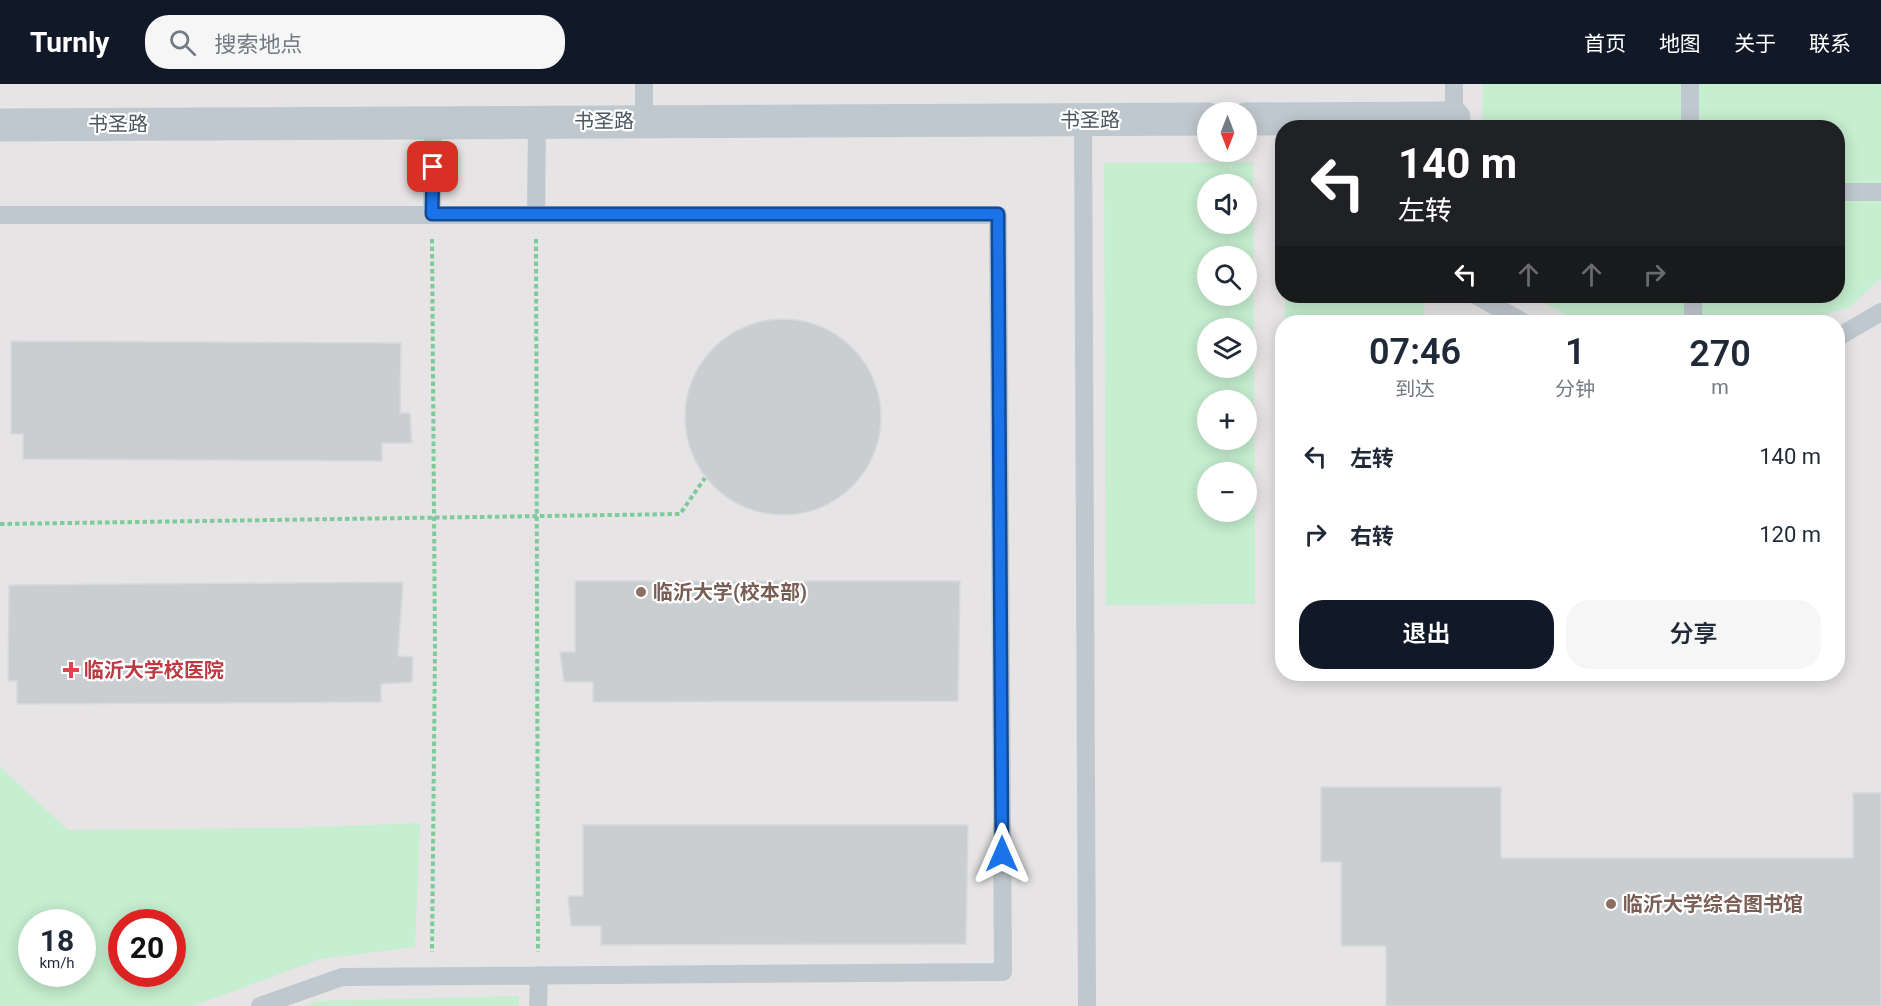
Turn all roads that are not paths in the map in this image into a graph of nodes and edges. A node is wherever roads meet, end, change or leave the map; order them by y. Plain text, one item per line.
1 (644, 84) edge
2 (1454, 84) edge
3 (1690, 84) edge
4 (1197, 119) edge
5 (1257, 119) edge
6 (1083, 120) junction
7 (1298, 120) edge
8 (1454, 120) edge
9 (1690, 120) edge
10 (644, 121) junction
11 (433, 122) junction
12 (537, 122) junction
13 (0, 125) edge
14 (1845, 192) edge
15 (1881, 192) edge
16 (0, 214) edge
17 (432, 214) junction
18 (536, 214) junction
19 (1489, 303) edge
20 (1881, 312) edge
21 (1511, 315) edge
22 (1845, 333) edge
23 (539, 975) junction
24 (260, 1006) edge
25 (538, 1006) edge
26 (1087, 1006) edge

1 - 10 lane
2 - 8 lane
3 - 9 lane
4 - 6 street, 书圣路
5 - 7 street
6 - 10 street, 书圣路
6 - 26 lane
10 - 12 street, 书圣路
11 - 12 street, 书圣路
11 - 13 street, 书圣路
11 - 17 lane
12 - 18 lane
14 - 15 lane
16 - 17 lane
17 - 18 lane
18 - 23 lane
19 - 21 lane
20 - 22 lane
23 - 24 lane
23 - 25 lane

